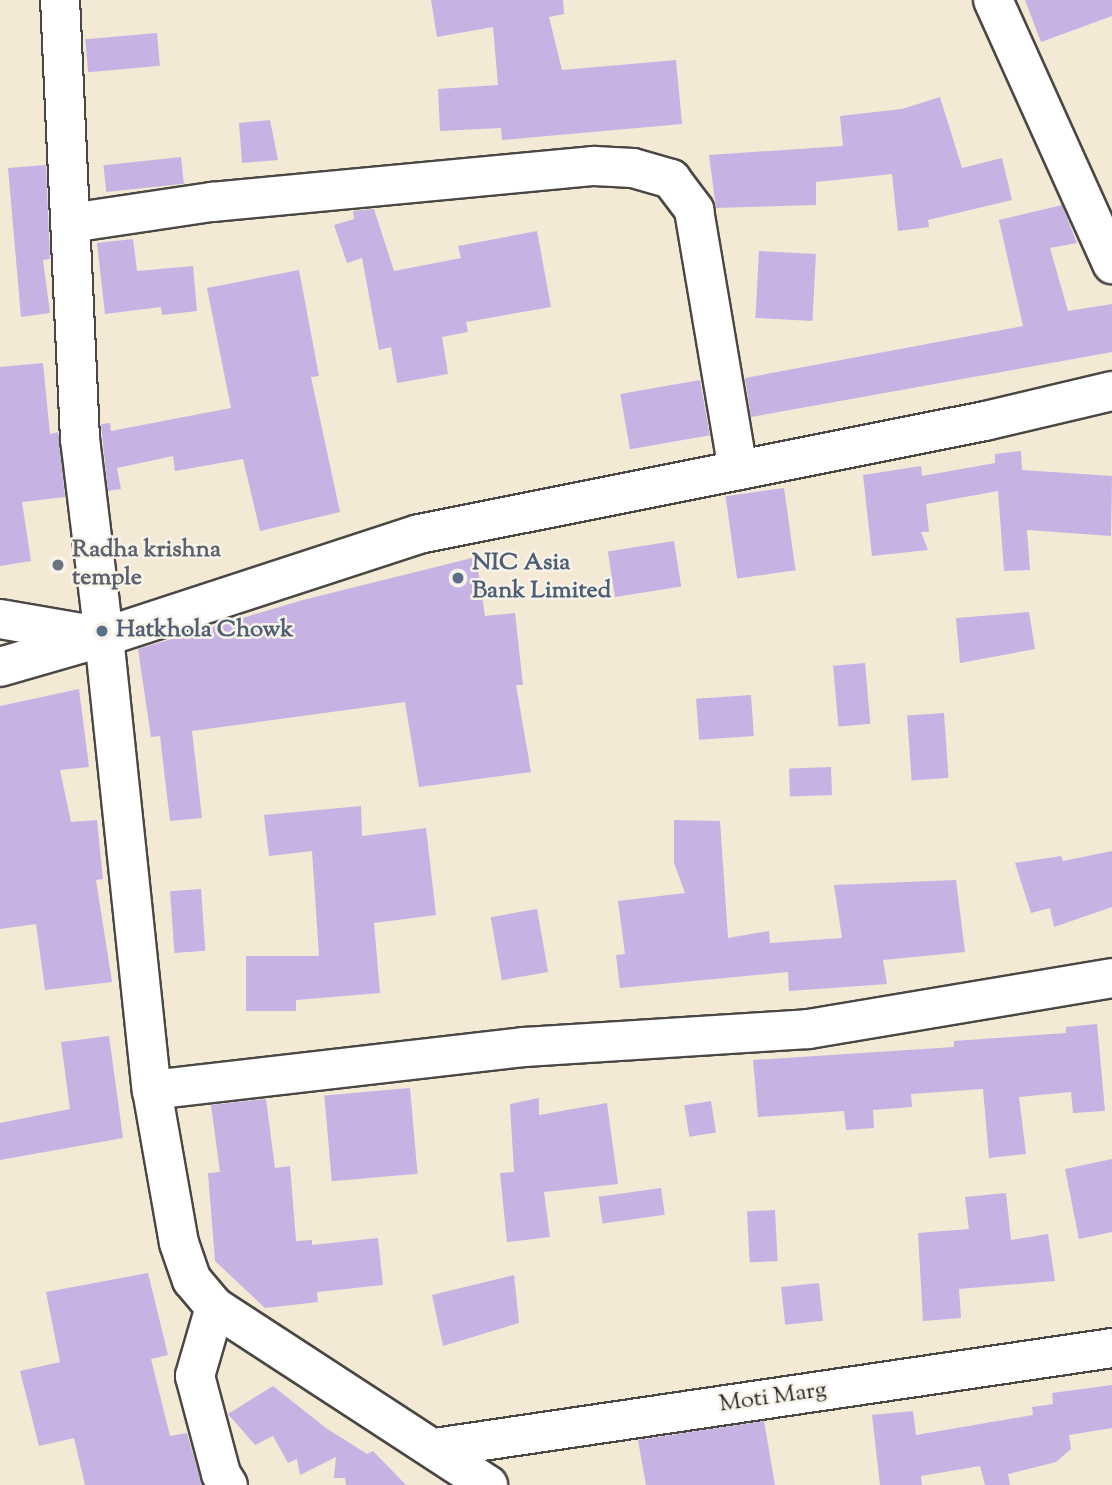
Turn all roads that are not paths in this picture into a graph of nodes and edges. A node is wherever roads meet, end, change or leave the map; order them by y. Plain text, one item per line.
1 (60, 0) edge
2 (993, 0) edge
3 (71, 223) junction
4 (1112, 264) edge
5 (1112, 391) edge
6 (738, 470) junction
7 (0, 619) edge
8 (104, 637) junction
9 (0, 667) edge
10 (1112, 978) edge
11 (152, 1090) junction
12 (215, 1307) junction
13 (1112, 1348) edge
14 (435, 1448) junction
15 (228, 1485) edge
16 (488, 1485) edge

1 - 3 street
2 - 4 street
3 - 6 street
3 - 8 street
5 - 6 street
6 - 8 street
7 - 8 street
8 - 9 street
8 - 11 street
10 - 11 street
11 - 12 street
12 - 14 street
12 - 15 street
13 - 14 street, Moti Marg
14 - 16 street

